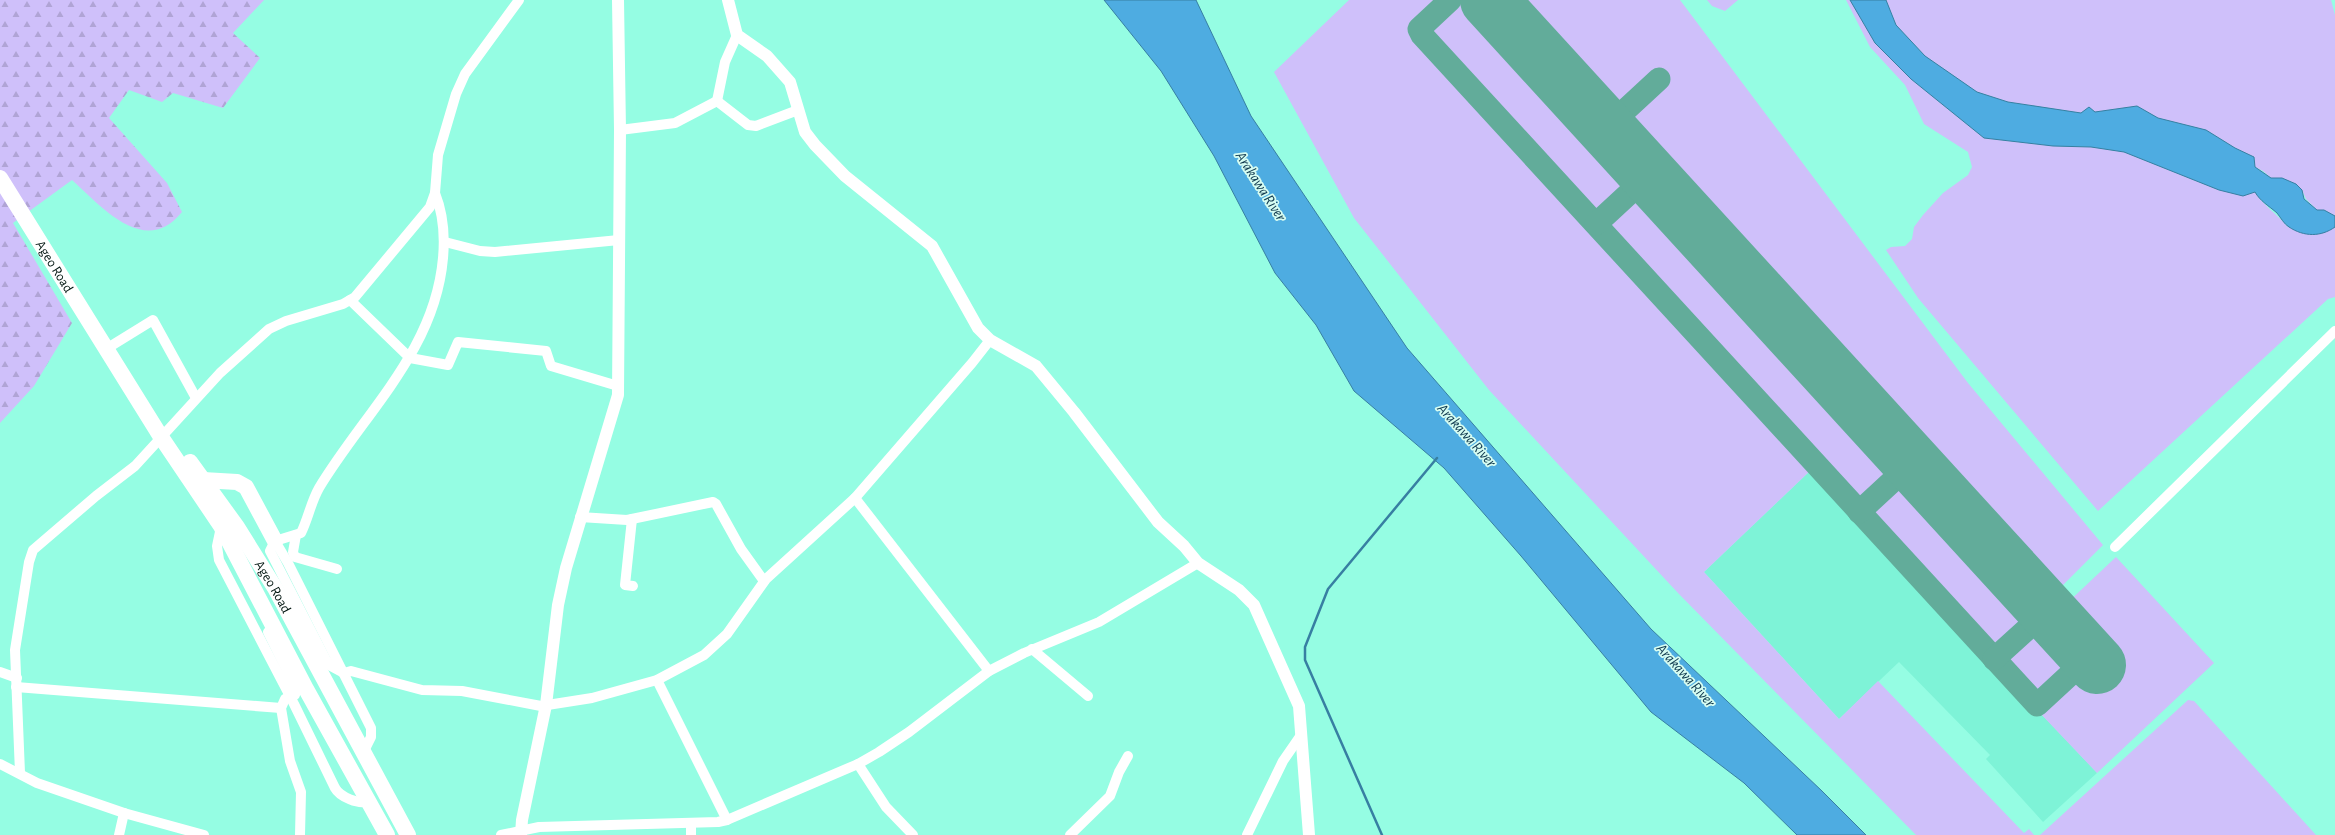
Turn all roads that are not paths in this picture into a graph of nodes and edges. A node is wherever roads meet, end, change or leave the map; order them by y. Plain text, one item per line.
1 (519, 0) edge
2 (618, 0) edge
3 (728, 0) edge
4 (737, 34) junction
5 (717, 101) junction
6 (798, 110) junction
7 (620, 130) junction
8 (0, 178) edge
9 (435, 193) junction
10 (620, 240) junction
11 (444, 242) junction
12 (350, 300) junction
13 (2335, 331) edge
14 (990, 340) junction
15 (108, 352) junction
16 (410, 358) junction
17 (618, 386) junction
18 (196, 398) junction
19 (164, 434) junction
20 (203, 480) junction
21 (855, 498) junction
22 (580, 517) junction
23 (632, 519) junction
24 (221, 526) junction
25 (296, 535) junction
26 (275, 541) junction
27 (2115, 547) dead end
28 (1198, 563) junction
29 (337, 569) dead end
30 (764, 581) junction
31 (633, 586) dead end
32 (266, 621) dead end
33 (1032, 649) junction
34 (989, 671) junction
35 (0, 672) edge
36 (344, 673) junction
37 (657, 680) junction
38 (16, 683) junction
39 (1088, 696) dead end
40 (290, 697) junction
41 (546, 705) junction
42 (281, 708) junction
43 (1301, 735) junction
44 (364, 751) junction
45 (1128, 756) dead end
46 (0, 764) edge
47 (858, 764) junction
48 (20, 773) junction
49 (368, 801) junction
50 (124, 812) junction
51 (727, 820) junction
52 (691, 823) junction
53 (521, 832) edge
54 (119, 835) edge
55 (204, 835) edge
56 (300, 835) edge
57 (387, 835) edge
58 (408, 835) edge
59 (501, 835) edge
60 (691, 835) edge
61 (913, 835) edge
62 (1070, 835) edge
63 (1247, 835) edge
64 (1309, 835) edge

1 - 9 street
2 - 7 street
3 - 4 street
4 - 5 street
4 - 6 street
5 - 6 street
5 - 7 street
6 - 14 street
7 - 10 street
8 - 15 highway, Ageo Road
9 - 11 street
9 - 12 street
10 - 11 street
10 - 17 street
11 - 16 street
12 - 16 street
12 - 18 street
13 - 27 street
14 - 21 street
14 - 28 street
15 - 18 street
15 - 19 highway, Ageo Road
16 - 17 street
16 - 25 street
17 - 22 street
18 - 19 street
19 - 20 highway, Ageo Road
19 - 24 highway, Ageo Road
19 - 38 street
20 - 26 highway
20 - 44 highway, Ageo Road
21 - 30 street
21 - 34 street
22 - 23 street
22 - 41 street
23 - 30 street
23 - 31 street
24 - 40 street
24 - 49 highway, Ageo Road
25 - 26 street
25 - 29 street
26 - 36 street
26 - 36 street
28 - 33 street
28 - 43 street
30 - 37 street
32 - 40 street
33 - 34 street
33 - 39 street
34 - 47 street
35 - 38 street
36 - 41 street
36 - 44 street
37 - 41 street
37 - 51 street
38 - 42 street
38 - 48 street
40 - 42 street
40 - 49 street
41 - 53 street
42 - 56 street
43 - 63 street
43 - 64 street
44 - 58 highway, Ageo Road
45 - 62 street
46 - 48 street
47 - 51 street
47 - 61 street
48 - 50 street
49 - 57 highway, Ageo Road
50 - 54 street
50 - 55 street
51 - 52 street
52 - 53 street
52 - 60 street
53 - 59 street

